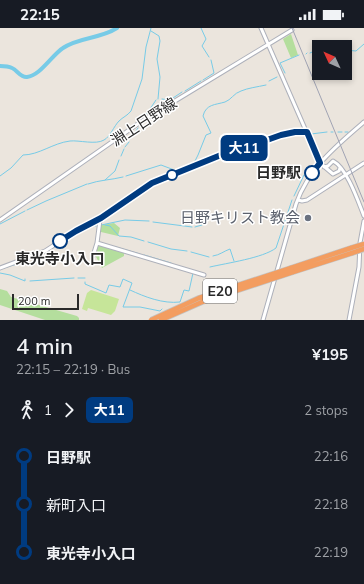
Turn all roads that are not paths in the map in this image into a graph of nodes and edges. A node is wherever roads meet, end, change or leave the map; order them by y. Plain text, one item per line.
1 (261, 28) edge
2 (292, 30) dead end
3 (269, 44) junction
4 (364, 122) edge
5 (307, 132) junction
6 (320, 163) junction
7 (364, 163) edge
8 (328, 166) junction
9 (324, 167) junction
10 (328, 171) junction
11 (342, 172) junction
12 (298, 200) junction
13 (364, 216) edge
14 (0, 220) edge
15 (100, 220) junction
16 (364, 222) edge
17 (97, 243) junction
18 (364, 244) edge
19 (364, 249) edge
20 (351, 250) junction
21 (93, 256) dead end
22 (0, 268) edge
23 (292, 270) junction
24 (204, 275) dead end
25 (151, 320) edge
26 (161, 320) edge
27 (263, 320) edge
28 (349, 320) edge

1 - 3 main road
2 - 3 main road, 淵上日野線
3 - 5 main road
3 - 14 main road, 淵上日野線
4 - 6 main road
5 - 6 main road
5 - 15 main road
6 - 9 main road
6 - 12 main road
7 - 11 main road
8 - 9 main road
8 - 10 main road
8 - 11 main road
9 - 10 main road
10 - 11 main road
11 - 12 main road
11 - 13 main road
12 - 27 main road
15 - 17 main road
15 - 22 main road
16 - 28 main road
17 - 21 main road
17 - 24 main road
18 - 20 highway, E20, bridge
19 - 20 highway, E20, bridge
20 - 23 highway, E20
23 - 25 highway, E20, bridge
23 - 26 highway, E20, bridge

